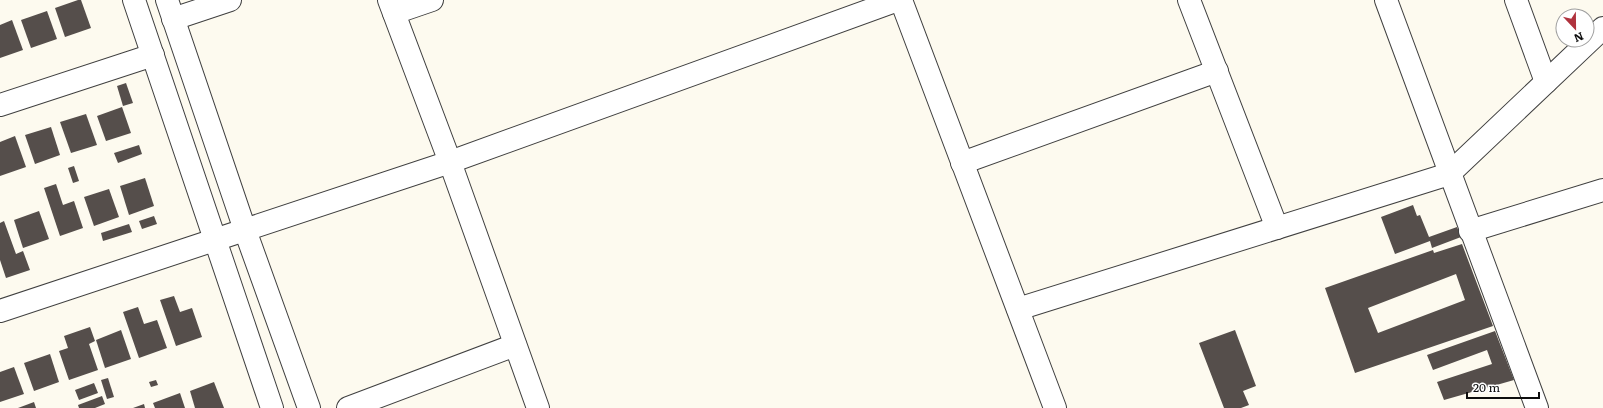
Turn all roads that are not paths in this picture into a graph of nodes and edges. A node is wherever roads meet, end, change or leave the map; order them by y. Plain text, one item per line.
1 (134, 0) edge
2 (230, 0) edge
3 (432, 0) edge
4 (900, 0) edge
5 (1189, 0) edge
6 (1386, 0) edge
7 (1516, 0) edge
8 (391, 7) edge
9 (170, 10) edge
10 (1603, 28) edge
11 (153, 55) junction
12 (1216, 71) junction
13 (1546, 82) junction
14 (0, 105) edge
15 (450, 162) junction
16 (962, 162) junction
17 (1449, 174) junction
18 (1603, 190) edge
19 (1277, 228) junction
20 (245, 230) junction
21 (1470, 231) junction
22 (216, 240) junction
23 (1018, 309) junction
24 (0, 311) edge
25 (515, 344) junction
26 (272, 408) edge
27 (309, 408) edge
28 (348, 408) edge
29 (538, 408) edge
30 (1055, 408) edge
31 (1536, 408) edge

1 - 11 street
2 - 9 street
3 - 8 street
4 - 15 street
4 - 16 street
5 - 12 street
6 - 17 street
7 - 13 street
8 - 15 street
9 - 20 street
10 - 13 street
11 - 14 street
11 - 22 street
12 - 16 street
12 - 19 street
13 - 17 street
15 - 20 street
15 - 25 street
16 - 23 street
17 - 19 street
17 - 21 street
18 - 21 street
19 - 23 street
20 - 22 street
20 - 27 street
21 - 31 street
22 - 24 street
22 - 26 street
23 - 30 street
25 - 28 street
25 - 29 street

